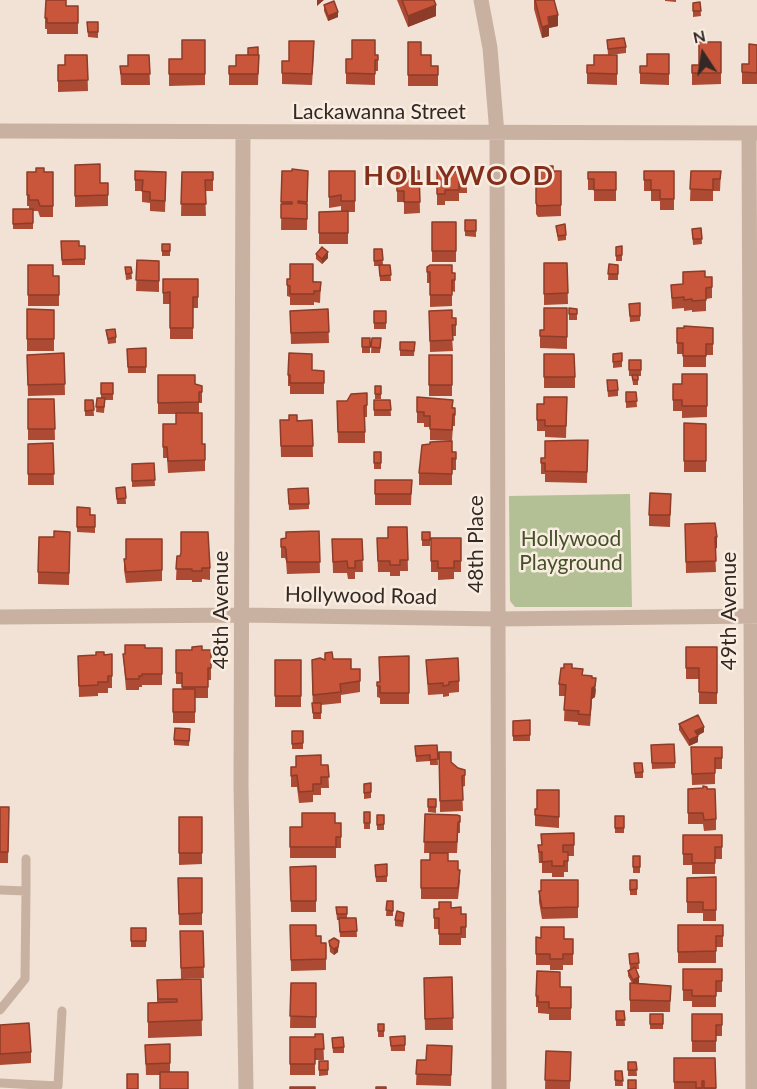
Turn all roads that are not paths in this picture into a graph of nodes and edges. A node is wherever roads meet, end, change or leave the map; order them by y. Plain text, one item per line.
1 (481, 0) edge
2 (0, 131) edge
3 (243, 132) junction
4 (753, 133) edge
5 (496, 134) junction
6 (242, 615) junction
7 (0, 616) edge
8 (754, 616) edge
9 (497, 619) junction
10 (26, 859) dead end
11 (0, 890) edge
12 (26, 891) junction
13 (0, 1010) edge
14 (62, 1011) dead end
15 (0, 1083) edge
16 (58, 1087) edge
17 (246, 1089) edge
18 (499, 1089) edge
19 (753, 1089) edge

1 - 5 street, 48th Place
2 - 3 street, Lackawanna Street
3 - 5 street, Lackawanna Street
3 - 6 street, 48th Avenue
4 - 5 street, Lackawanna Street
4 - 8 street, 49th Avenue
5 - 9 street, 48th Place
6 - 7 street, Hollywood Road
6 - 9 street, Hollywood Road
6 - 17 street, 48th Avenue
8 - 9 street, Hollywood Road
8 - 19 street, 49th Avenue
9 - 18 street, 48th Place
10 - 12 lane
11 - 12 lane
12 - 13 lane
14 - 16 lane
15 - 16 lane

